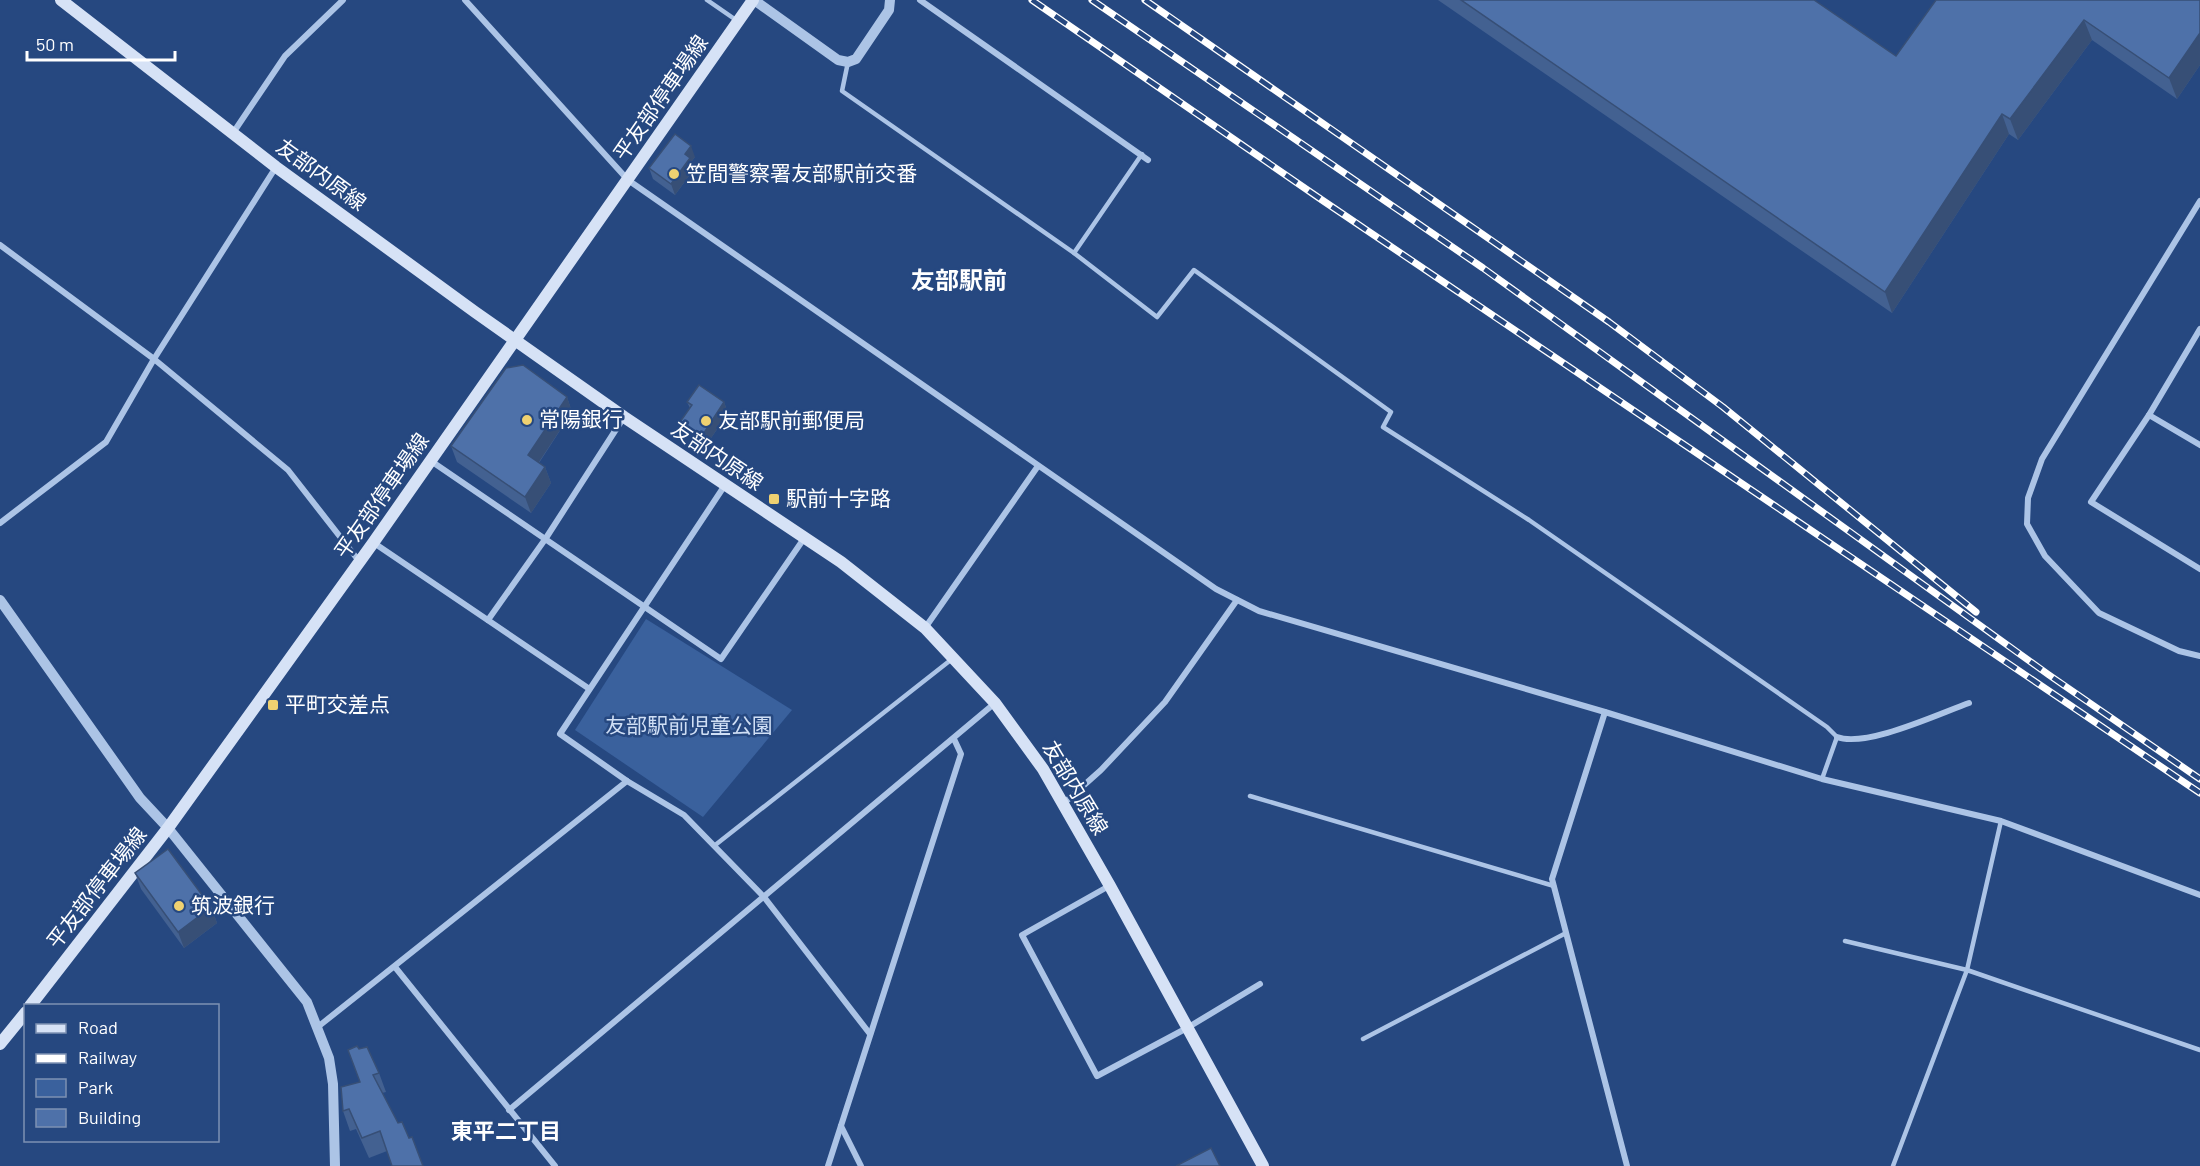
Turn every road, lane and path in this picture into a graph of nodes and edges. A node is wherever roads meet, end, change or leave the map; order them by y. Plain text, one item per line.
1 (61, 0) edge
2 (343, 0) edge
3 (465, 0) edge
4 (707, 0) edge
5 (754, 0) edge
6 (890, 0) edge
7 (920, 0) edge
8 (738, 21) junction
9 (848, 62) junction
10 (232, 134) junction
11 (1142, 154) junction
12 (1148, 160) dead end
13 (276, 167) junction
14 (628, 180) junction
15 (2200, 201) edge
16 (0, 245) edge
17 (1074, 253) junction
18 (2200, 329) edge
19 (515, 341) junction
20 (154, 359) junction
21 (2149, 415) junction
22 (624, 417) junction
23 (2200, 445) edge
24 (431, 461) junction
25 (1038, 466) junction
26 (725, 485) junction
27 (0, 523) edge
28 (805, 537) junction
29 (546, 538) junction
30 (373, 543) junction
31 (359, 561) junction
32 (2200, 569) edge
33 (0, 600) edge
34 (1237, 600) junction
35 (643, 606) junction
36 (488, 620) junction
37 (925, 628) junction
38 (2200, 656) edge
39 (954, 657) junction
40 (588, 688) junction
41 (995, 703) junction
42 (1969, 703) dead end
43 (1605, 712) junction
44 (1837, 737) junction
45 (954, 739) junction
46 (1822, 779) junction
47 (627, 780) junction
48 (1250, 796) dead end
49 (1064, 803) junction
50 (2001, 820) junction
51 (168, 828) junction
52 (714, 846) junction
53 (1110, 886) junction
54 (1554, 886) junction
55 (2200, 895) edge
56 (764, 897) junction
57 (1566, 933) junction
58 (1845, 941) dead end
59 (395, 967) junction
60 (1966, 970) junction
61 (1260, 984) dead end
62 (31, 1004) edge
63 (24, 1014) edge
64 (319, 1026) junction
65 (1187, 1028) junction
66 (870, 1034) junction
67 (1363, 1039) dead end
68 (0, 1044) edge
69 (2200, 1050) edge
70 (509, 1110) junction
71 (841, 1126) junction
72 (335, 1166) edge
73 (555, 1166) edge
74 (828, 1166) edge
75 (861, 1166) edge
76 (1263, 1166) edge
77 (1627, 1166) edge
78 (1893, 1166) edge

1 - 10 main road, 友部内原線
2 - 10 street
3 - 14 street
4 - 8 lane
5 - 8 main road, 平友部停車場線
5 - 9 street
6 - 9 street
7 - 11 street
8 - 14 main road, 平友部停車場線
9 - 17 lane
10 - 13 main road, 友部内原線
11 - 12 street
11 - 17 lane
13 - 19 main road, 友部内原線
13 - 20 street
14 - 19 main road, 平友部停車場線
14 - 25 street
15 - 38 street
16 - 20 street
17 - 44 lane
18 - 21 street
19 - 22 main road, 友部内原線
19 - 24 main road, 平友部停車場線
20 - 27 street
20 - 31 street
21 - 23 street
21 - 32 street
22 - 26 main road, 友部内原線
22 - 29 street
24 - 29 street
24 - 30 main road, 平友部停車場線
25 - 34 street
25 - 37 street
26 - 28 main road, 友部内原線
26 - 35 street
28 - 35 street
28 - 37 main road, 友部内原線
29 - 35 street
29 - 36 street
30 - 31 main road, 平友部停車場線
30 - 36 street
31 - 51 main road, 平友部停車場線
33 - 51 street
34 - 43 street
34 - 49 street
35 - 40 street
36 - 40 street
37 - 39 main road, 友部内原線
39 - 41 main road, 友部内原線
39 - 52 lane
40 - 47 street
41 - 45 street
41 - 49 main road, 友部内原線
42 - 44 street
43 - 46 street
43 - 54 street
44 - 46 lane
45 - 56 street
45 - 66 street
46 - 50 street
47 - 52 street
47 - 59 street
48 - 54 lane
49 - 53 main road, 友部内原線
50 - 55 street
50 - 60 lane
51 - 62 main road, 平友部停車場線
51 - 64 street
52 - 56 street
53 - 65 main road, 友部内原線
53 - 65 street
54 - 57 street
56 - 66 street
56 - 70 street
57 - 67 lane
57 - 77 street
58 - 60 lane
59 - 64 street
59 - 70 street
60 - 69 lane
60 - 78 lane
61 - 65 street
63 - 68 main road
64 - 72 street
65 - 76 main road, 友部内原線
66 - 71 street
70 - 73 street
71 - 74 street
71 - 75 street

